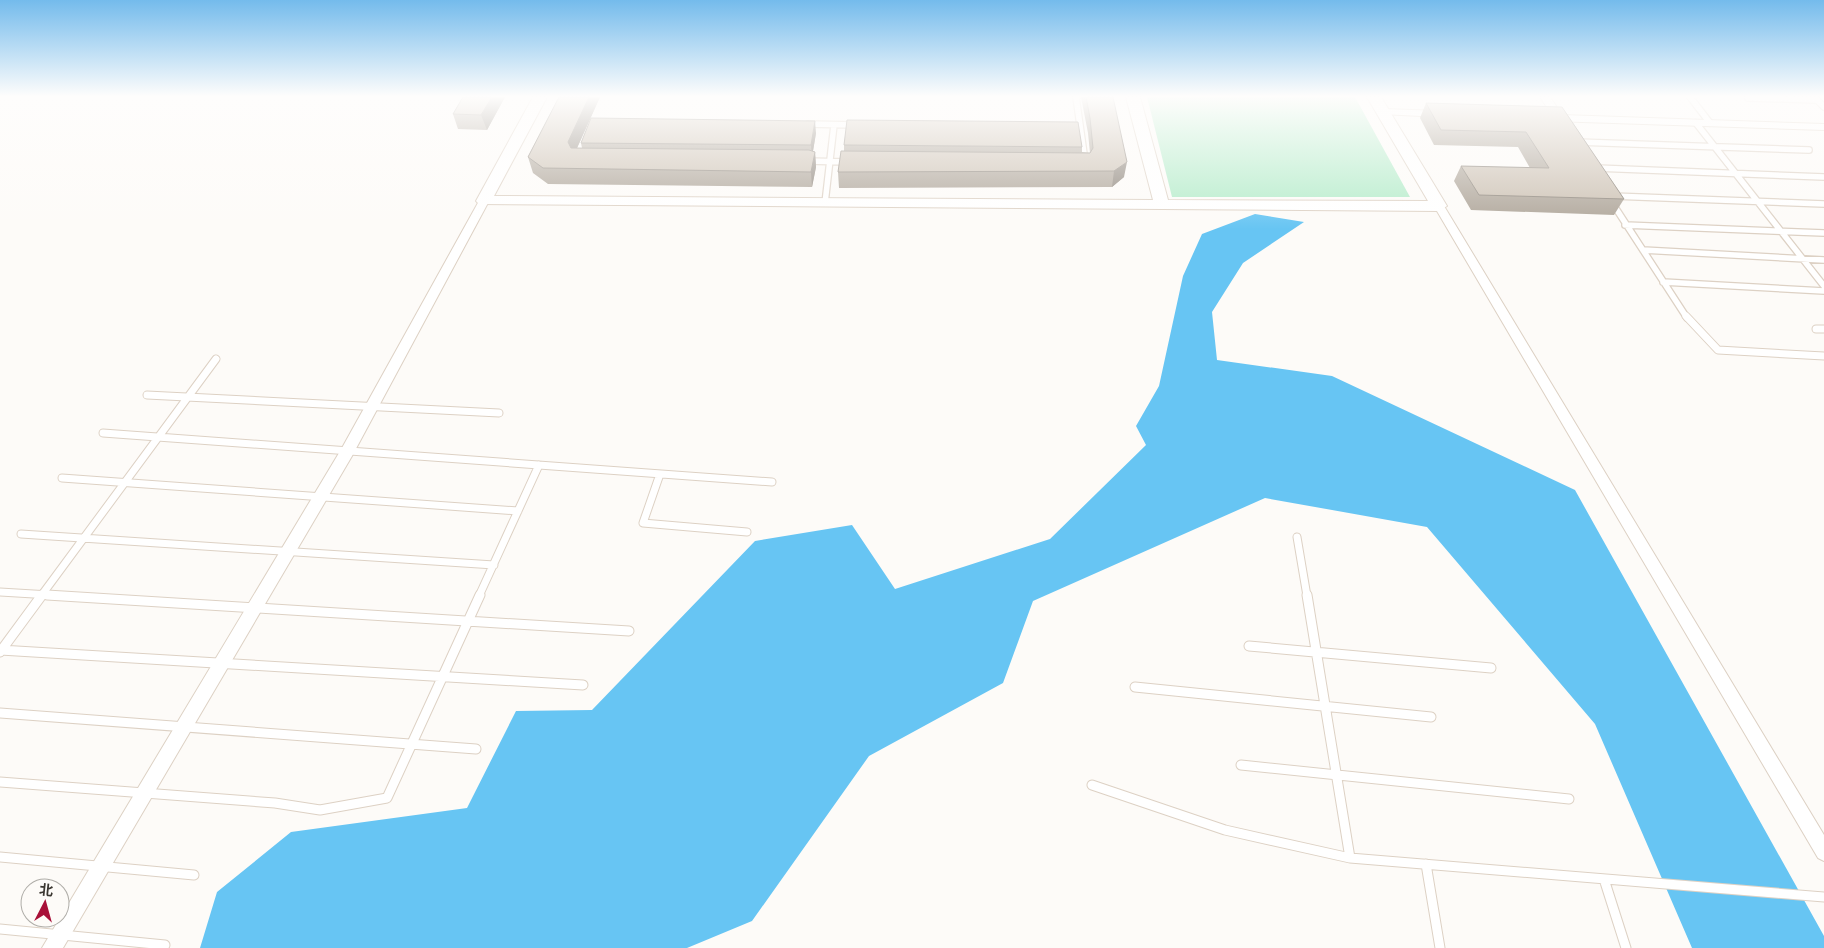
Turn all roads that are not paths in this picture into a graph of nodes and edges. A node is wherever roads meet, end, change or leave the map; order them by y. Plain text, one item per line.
1 (516, 141) edge
2 (832, 141) edge
3 (1082, 141) edge
4 (1145, 141) edge
5 (1401, 141) edge
6 (1710, 141) edge
7 (1574, 142) joint
8 (1715, 147) junction
9 (1578, 148) edge
10 (1809, 150) dead end
11 (801, 161) edge
12 (830, 162) junction
13 (860, 162) edge
14 (1076, 164) edge
15 (1595, 174) edge
16 (1736, 174) junction
17 (1824, 177) edge
18 (1604, 188) edge
19 (1608, 195) junction
20 (484, 201) junction
21 (1758, 202) junction
22 (825, 203) junction
23 (1824, 204) edge
24 (1162, 205) junction
25 (1439, 206) junction
26 (1626, 225) junction
27 (1781, 232) junction
28 (1824, 233) edge
29 (1643, 250) junction
30 (1803, 259) junction
31 (1824, 260) edge
32 (1664, 282) junction
33 (1824, 286) edge
34 (1824, 291) edge
35 (1816, 329) dead end
36 (1824, 330) edge
37 (1824, 356) edge
38 (216, 359) dead end
39 (147, 395) dead end
40 (188, 397) junction
41 (372, 406) junction
42 (499, 413) dead end
43 (104, 432) dead end
44 (159, 437) junction
45 (347, 452) junction
46 (539, 465) junction
47 (660, 474) junction
48 (62, 478) dead end
49 (125, 482) junction
50 (772, 482) dead end
51 (320, 496) junction
52 (518, 511) junction
53 (747, 532) dead end
54 (21, 534) dead end
55 (1297, 537) dead end
56 (84, 538) junction
57 (288, 551) junction
58 (494, 565) junction
59 (0, 592) edge
60 (43, 594) junction
61 (254, 608) junction
62 (468, 621) junction
63 (629, 631) dead end
64 (1250, 646) dead end
65 (0, 651) edge
66 (1316, 652) junction
67 (221, 663) junction
68 (1491, 668) dead end
69 (442, 677) junction
70 (583, 685) dead end
71 (1135, 687) dead end
72 (1325, 706) junction
73 (0, 713) edge
74 (1431, 717) dead end
75 (183, 727) junction
76 (411, 745) junction
77 (476, 749) dead end
78 (1241, 765) dead end
79 (1337, 775) junction
80 (0, 782) edge
81 (1092, 784) dead end
82 (144, 793) junction
83 (1569, 799) dead end
84 (1824, 852) edge
85 (0, 857) edge
86 (1350, 858) junction
87 (1426, 864) junction
88 (100, 866) junction
89 (194, 875) dead end
90 (1604, 879) junction
91 (1824, 898) edge
92 (0, 929) edge
93 (60, 935) junction
94 (165, 945) dead end
95 (52, 948) edge
96 (1440, 948) edge
97 (1626, 948) edge

1 - 20 street
2 - 12 lane
3 - 14 lane
4 - 24 street
5 - 25 street
6 - 8 lane
7 - 8 lane
7 - 9 lane
8 - 10 lane
8 - 16 lane
11 - 12 lane
12 - 13 lane
12 - 22 lane
15 - 16 lane
16 - 17 lane
16 - 21 lane
18 - 19 lane
19 - 21 lane
19 - 26 lane
20 - 22 street
20 - 41 street
21 - 23 lane
21 - 27 lane
22 - 24 street
24 - 25 street
25 - 84 street
26 - 27 lane
26 - 29 lane
27 - 28 lane
27 - 30 lane
29 - 30 lane
29 - 32 lane
30 - 31 lane
30 - 33 lane
32 - 34 lane
32 - 37 lane
35 - 36 lane
38 - 40 lane
39 - 40 lane
40 - 41 lane
40 - 44 lane
41 - 42 lane
41 - 45 street
43 - 44 lane
44 - 45 lane
44 - 49 lane
45 - 46 lane
45 - 51 street
46 - 47 lane
46 - 52 lane
47 - 50 lane
47 - 53 lane
48 - 49 lane
49 - 51 lane
49 - 56 lane
51 - 52 lane
51 - 57 street
52 - 58 lane
54 - 56 lane
55 - 66 lane
56 - 57 lane
56 - 60 lane
57 - 58 lane
57 - 61 street
58 - 62 lane
59 - 60 lane
60 - 61 lane
60 - 65 lane
61 - 62 lane
61 - 67 street
62 - 63 lane
62 - 69 lane
64 - 66 lane
65 - 67 lane
66 - 68 lane
66 - 72 lane
67 - 69 lane
67 - 75 street
69 - 70 lane
69 - 76 lane
71 - 72 lane
72 - 74 lane
72 - 79 lane
73 - 75 lane
75 - 76 lane
75 - 82 street
76 - 77 lane
76 - 82 lane
78 - 79 lane
79 - 83 lane
79 - 86 lane
80 - 82 lane
81 - 86 lane
82 - 88 street
85 - 88 lane
86 - 87 lane
87 - 90 lane
87 - 96 lane
88 - 89 lane
88 - 93 street
90 - 91 lane
90 - 97 lane
92 - 93 lane
93 - 94 lane
93 - 95 street

